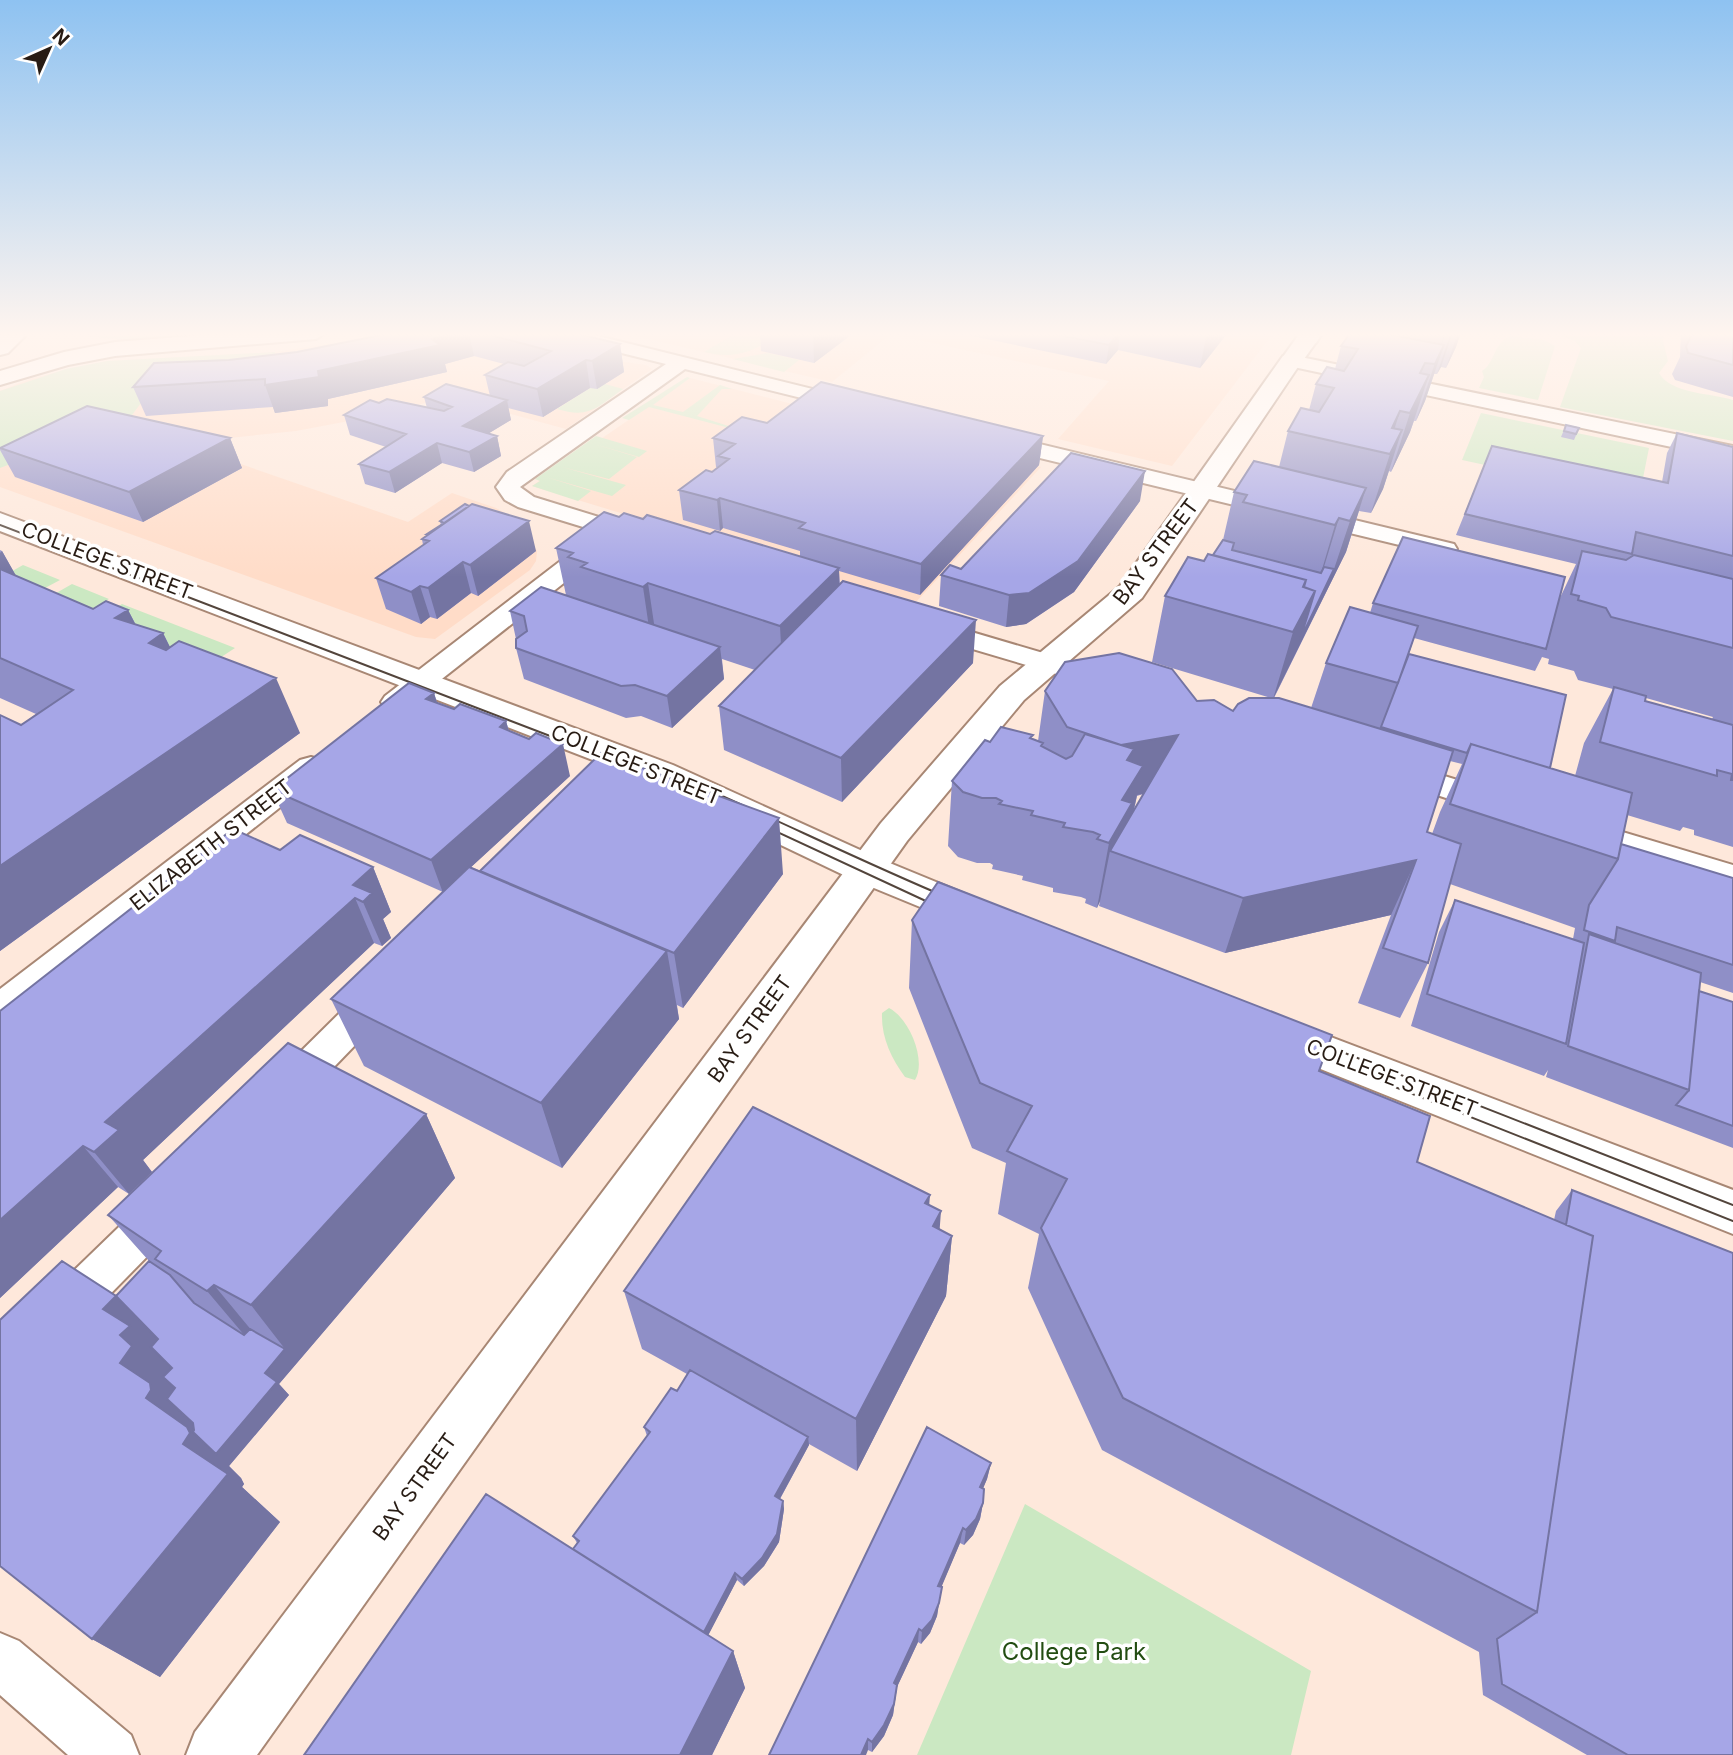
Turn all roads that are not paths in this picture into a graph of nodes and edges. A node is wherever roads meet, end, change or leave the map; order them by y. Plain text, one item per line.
1 (607, 414) edge
2 (1255, 414) edge
3 (1545, 414) edge
4 (982, 437) edge
5 (1733, 453) edge
6 (1202, 490) junction
7 (0, 521) edge
8 (617, 530) junction
9 (656, 542) edge
10 (1463, 554) edge
11 (911, 621) edge
12 (1046, 662) junction
13 (1100, 679) edge
14 (422, 681) junction
15 (368, 723) edge
16 (335, 748) edge
17 (1371, 763) edge
18 (866, 869) junction
19 (1733, 877) edge
20 (1011, 928) edge
21 (401, 976) edge
22 (0, 1009) edge
23 (1240, 1019) edge
24 (265, 1111) edge
25 (189, 1186) edge
26 (1733, 1212) edge
27 (0, 1374) edge
28 (0, 1660) edge
29 (111, 1755) edge
30 (218, 1755) edge

1 - 8 street
2 - 6 main road, BAY STREET
3 - 5 street
4 - 6 street
6 - 10 street
6 - 12 main road, BAY STREET
7 - 14 main road, COLLEGE STREET
8 - 9 street
8 - 14 street
11 - 12 street
12 - 13 street
12 - 18 main road, BAY STREET
14 - 15 street
14 - 18 main road, COLLEGE STREET
16 - 22 street, ELIZABETH STREET
17 - 19 street
18 - 20 main road, COLLEGE STREET
18 - 30 main road, BAY STREET
21 - 24 street
23 - 26 main road, COLLEGE STREET
25 - 27 street
28 - 29 street

